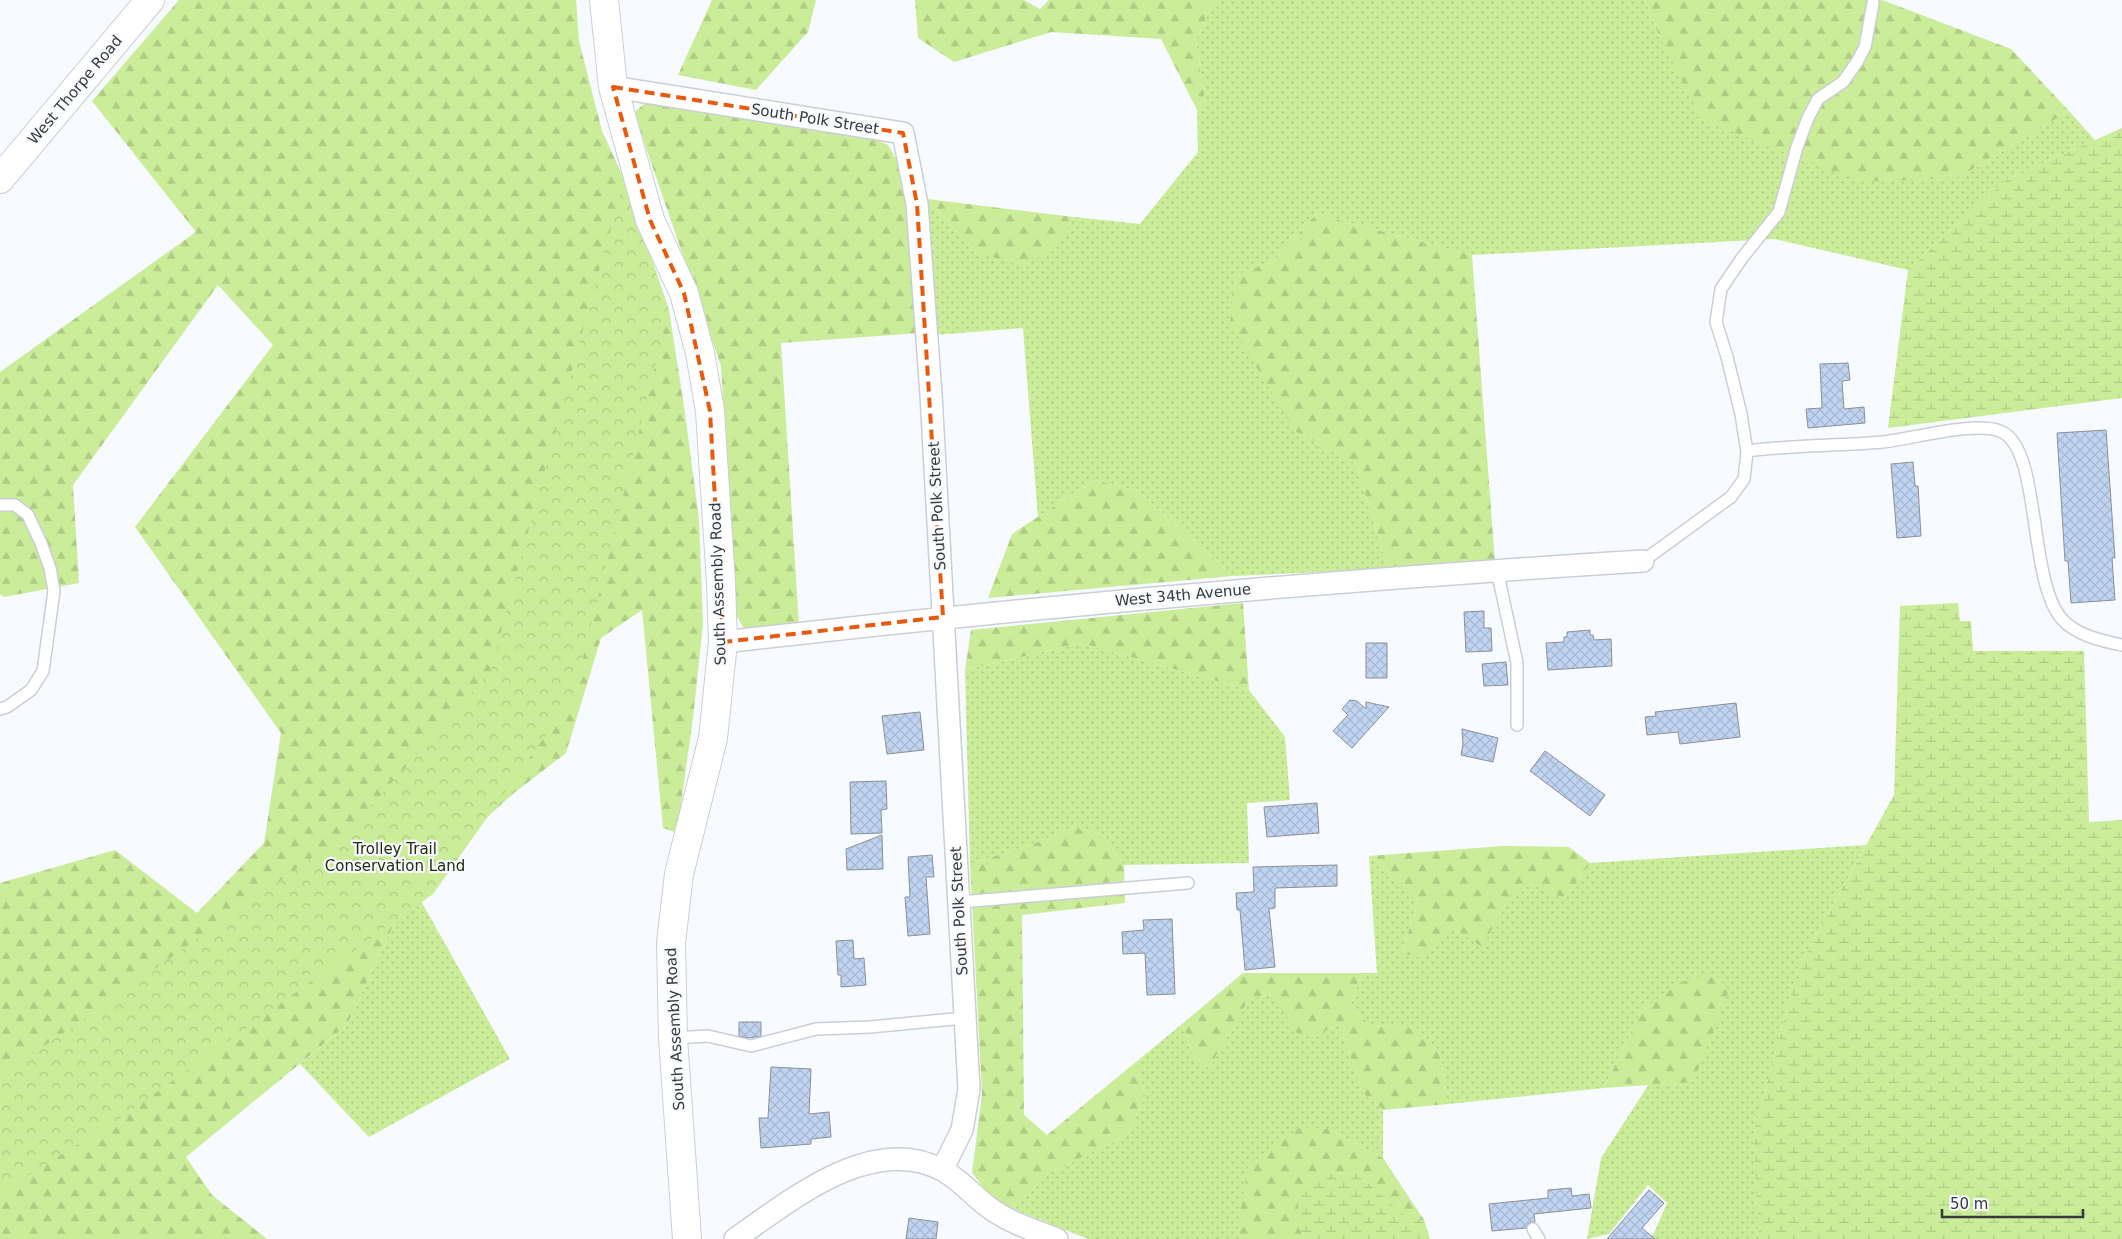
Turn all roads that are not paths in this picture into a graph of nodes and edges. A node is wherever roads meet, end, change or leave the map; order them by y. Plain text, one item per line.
1 (150, 0) edge
2 (604, 0) edge
3 (1871, 1) edge
4 (613, 87) junction
5 (0, 179) edge
6 (1747, 451) junction
7 (0, 505) edge
8 (1644, 561) joint
9 (1497, 570) junction
10 (943, 616) junction
11 (723, 642) junction
12 (2122, 645) edge
13 (0, 709) edge
14 (1517, 725) dead end
15 (1188, 882) dead end
16 (960, 902) junction
17 (964, 1018) junction
18 (673, 1038) junction
19 (942, 1170) junction
20 (687, 1239) edge
21 (735, 1239) edge
22 (1057, 1239) edge

1 - 5 street, West Thorpe Road
2 - 4 street, South Assembly Road
3 - 6 lane
4 - 10 street, South Polk Street
4 - 11 street, South Assembly Road
6 - 8 lane
6 - 12 lane
7 - 13 lane
8 - 9 street, West 34th Avenue
9 - 10 street, West 34th Avenue
9 - 14 lane
10 - 11 street, West 34th Avenue
10 - 16 street, South Polk Street
11 - 18 street, South Assembly Road
15 - 16 lane
16 - 17 street, South Polk Street
17 - 18 lane
17 - 19 street, South Polk Street
18 - 20 street, South Assembly Road
19 - 21 street
19 - 22 street

